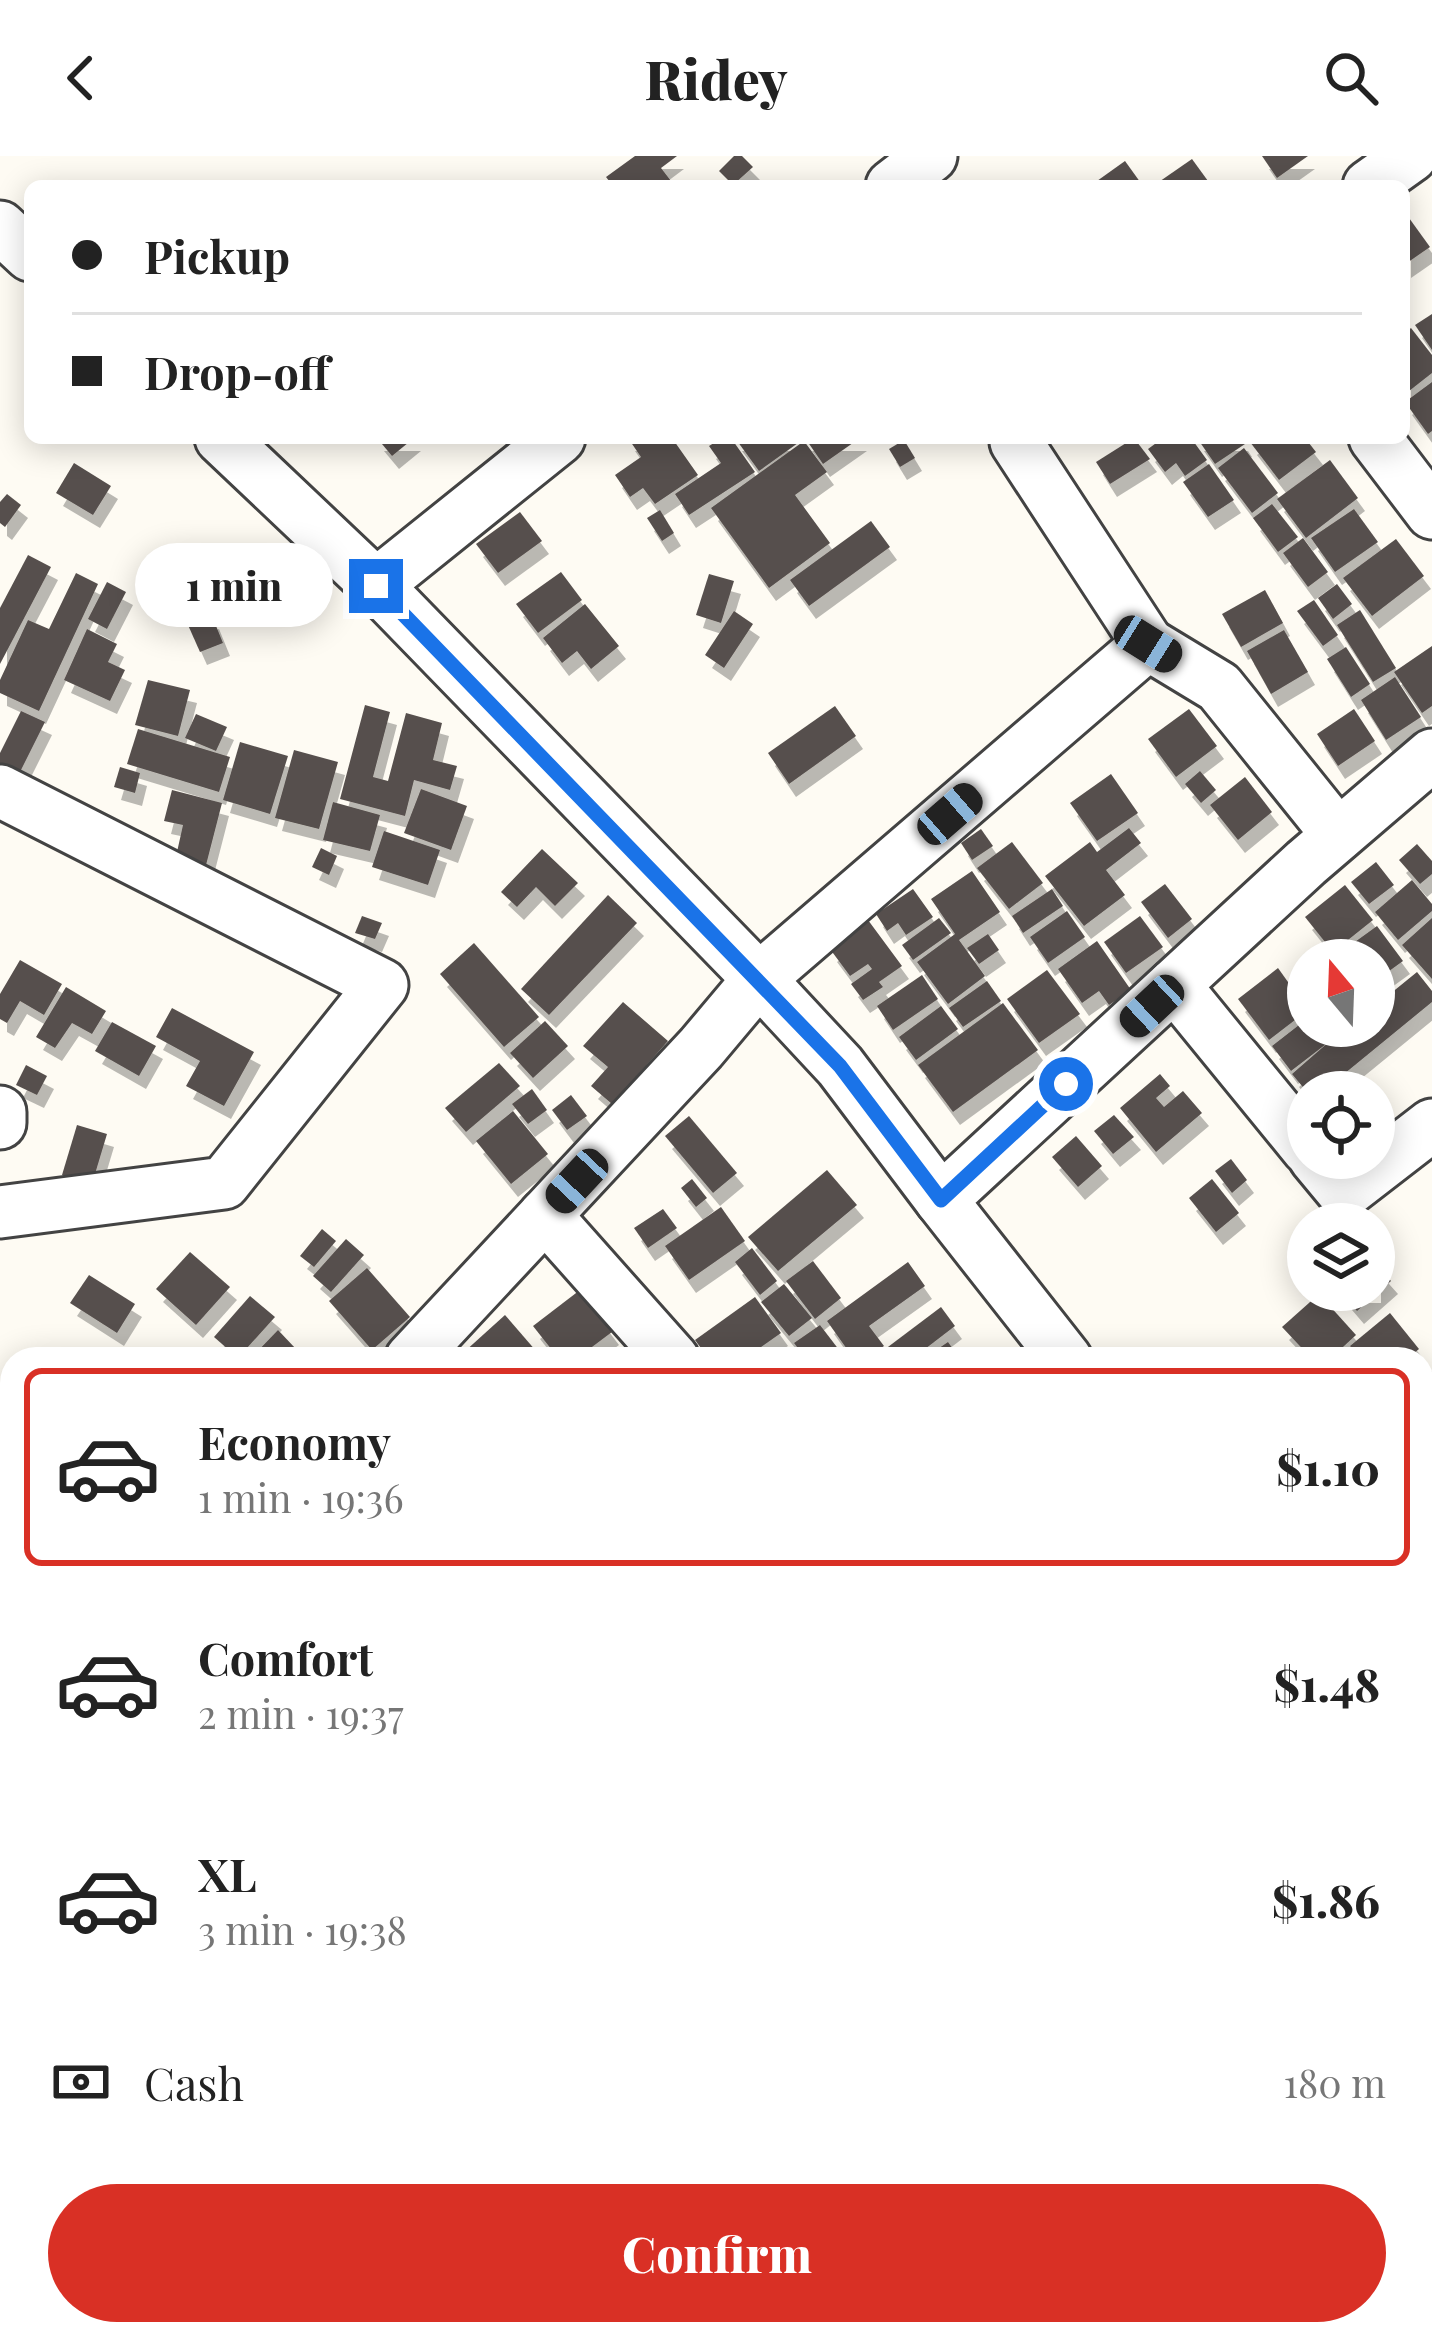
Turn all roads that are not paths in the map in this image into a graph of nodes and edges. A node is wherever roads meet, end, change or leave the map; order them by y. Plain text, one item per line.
1 (1411, 156) edge
2 (1377, 180) edge
3 (0, 226) edge
4 (24, 249) edge
5 (227, 444) edge
6 (552, 444) edge
7 (1017, 444) edge
8 (1380, 444) edge
9 (1432, 513) edge
10 (376, 586) junction
11 (1148, 644) junction
12 (1432, 755) edge
13 (0, 790) edge
14 (1338, 835) junction
15 (759, 979) junction
16 (1174, 985) junction
17 (0, 1112) edge
18 (0, 1123) edge
19 (1287, 1123) edge
20 (1432, 1125) edge
21 (1395, 1154) edge
22 (1333, 1179) edge
23 (1362, 1179) edge
24 (941, 1200) junction
25 (0, 1212) edge
26 (545, 1215) junction
27 (422, 1347) edge
28 (662, 1347) edge
29 (1057, 1347) edge

1 - 2 street
3 - 4 street
5 - 10 street
6 - 10 street
7 - 11 street
8 - 9 street
10 - 15 street
11 - 14 street
11 - 15 street
12 - 14 street
13 - 25 street
14 - 16 street
15 - 24 street
15 - 26 street
16 - 19 street
16 - 24 street
17 - 18 street
20 - 21 street
22 - 23 street
24 - 29 street
26 - 27 street
26 - 28 street

